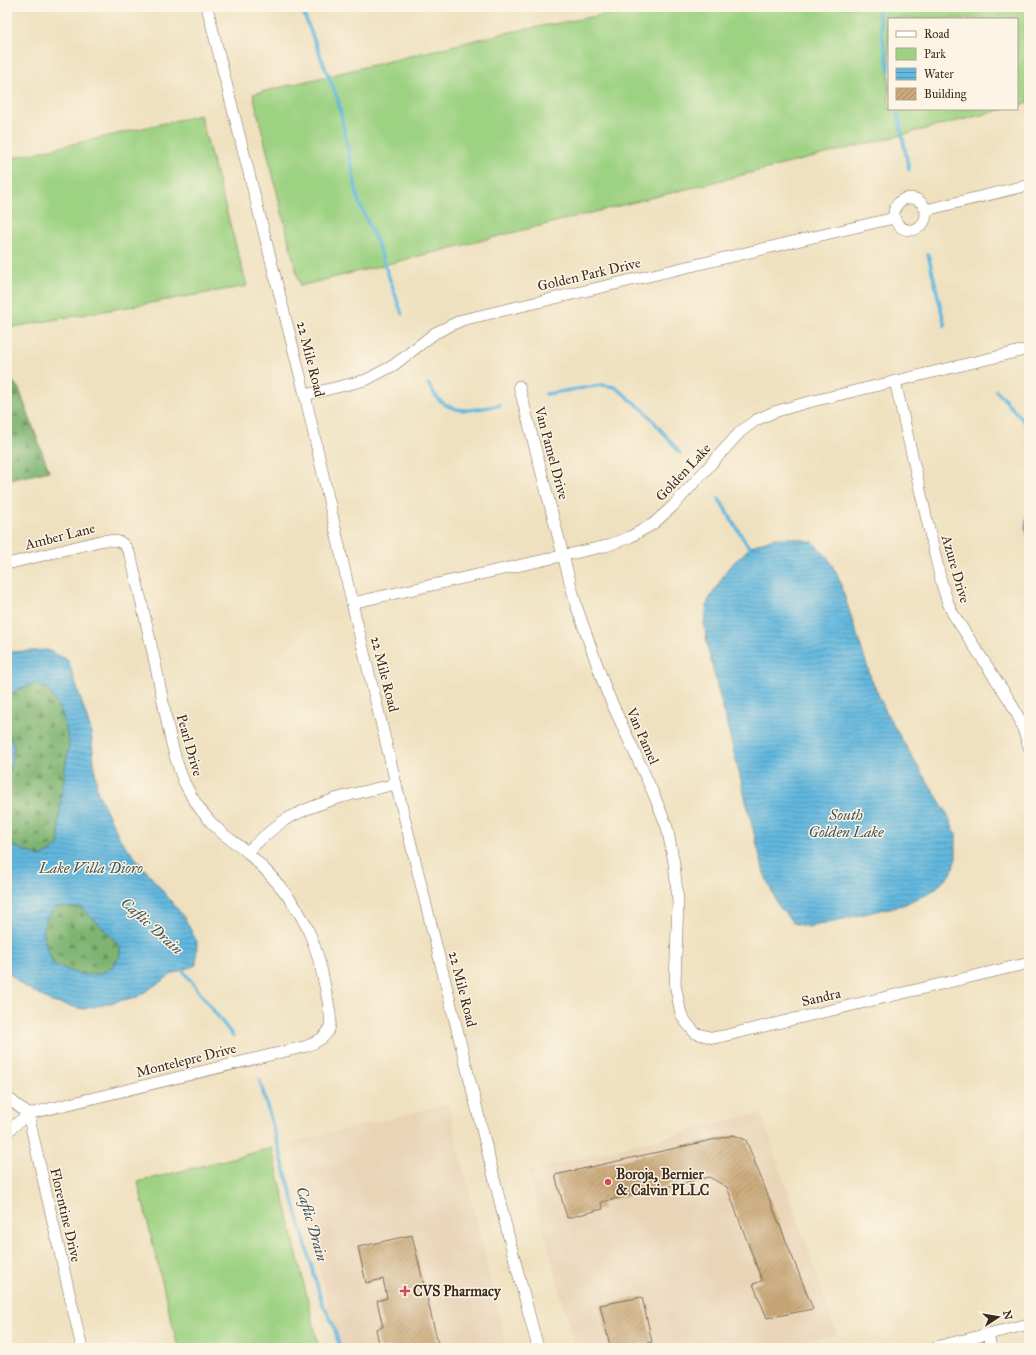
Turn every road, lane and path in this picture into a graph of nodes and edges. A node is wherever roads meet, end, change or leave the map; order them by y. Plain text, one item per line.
1 (206, 7) edge
2 (1029, 185) edge
3 (926, 210) junction
4 (894, 218) junction
5 (1029, 349) edge
6 (895, 381) junction
7 (519, 386) dead end
8 (305, 395) junction
9 (557, 528) joint
10 (121, 542) joint
11 (563, 556) junction
12 (7, 564) edge
13 (352, 603) junction
14 (1029, 747) edge
15 (396, 784) junction
16 (247, 852) junction
17 (675, 961) joint
18 (1029, 963) edge
19 (325, 986) joint
20 (7, 1097) edge
21 (28, 1114) junction
22 (7, 1132) edge
23 (1029, 1324) edge
24 (988, 1334) junction
25 (972, 1343) edge
26 (82, 1348) edge
27 (538, 1348) edge
28 (931, 1348) edge
29 (991, 1348) edge

1 - 8 street, 22 Mile Road
2 - 3 street
3 - 4 street
3 - 4 street
4 - 8 street, Golden Park Drive
5 - 6 street, Golden Lake
6 - 11 street, Golden Lake
6 - 14 street, Azure Drive
7 - 9 street, Van Pamel Drive
8 - 13 street, 22 Mile Road
9 - 11 street, Van Pamel
10 - 12 street, Amber Lane
10 - 16 street, Pearl Drive
11 - 13 street, Golden Lake
11 - 17 street, Van Pamel
13 - 15 street, 22 Mile Road
15 - 16 street
15 - 27 street, 22 Mile Road
16 - 19 street, Pearl Drive
17 - 18 street, Sandra
19 - 21 street, Montelepre Drive
20 - 21 street
21 - 22 street, Montelepre Drive
21 - 26 street, Florentine Drive
23 - 24 street
24 - 25 street
24 - 29 street
25 - 28 street

